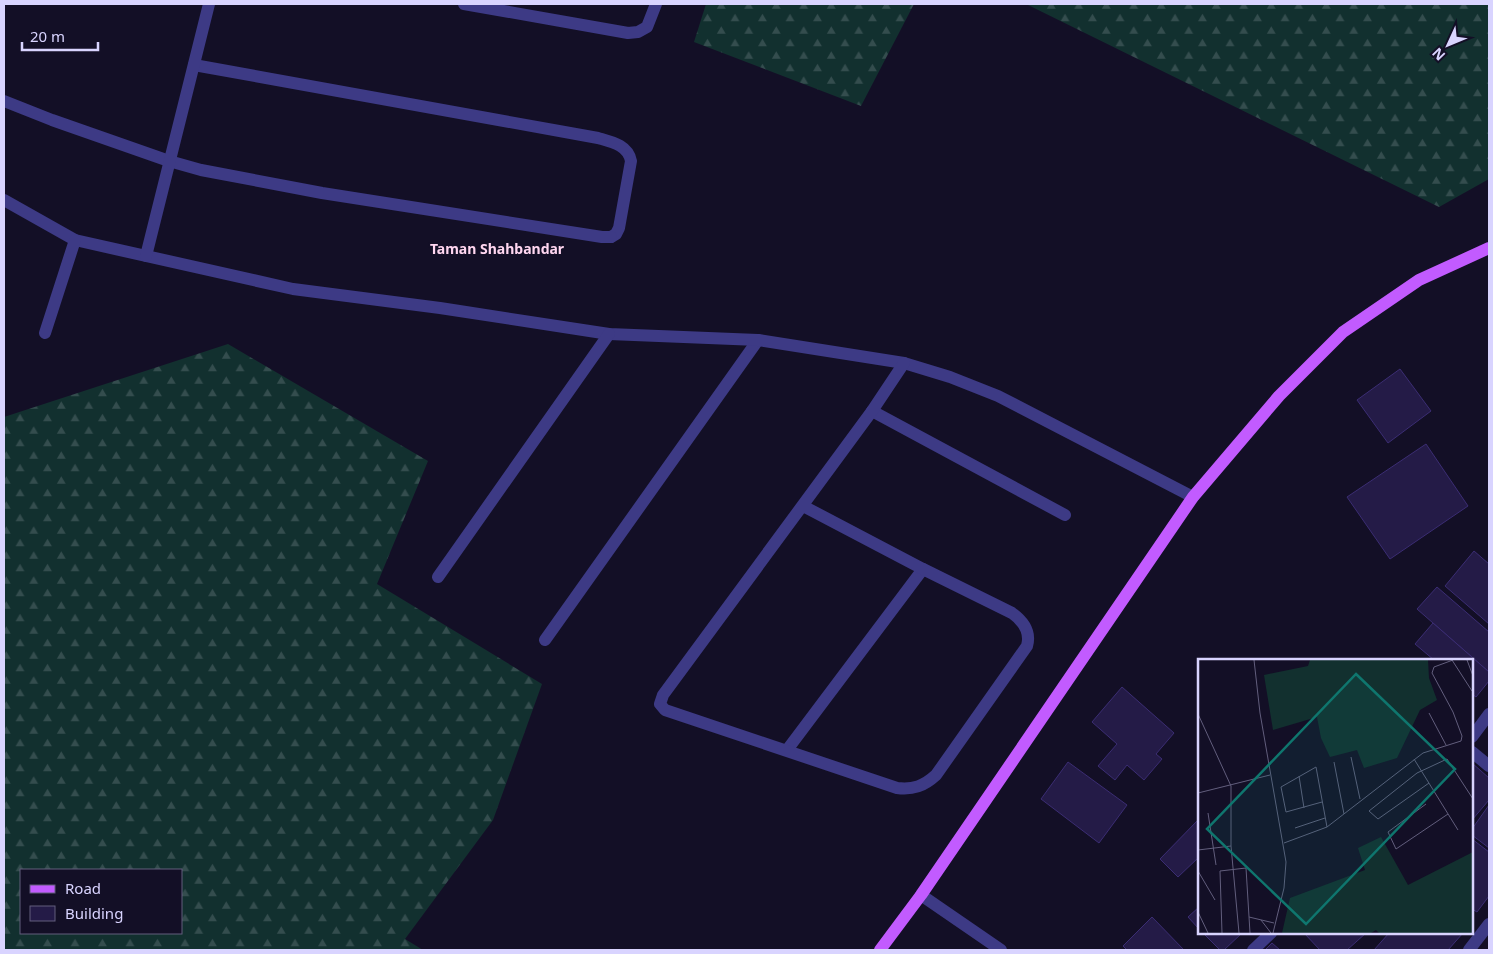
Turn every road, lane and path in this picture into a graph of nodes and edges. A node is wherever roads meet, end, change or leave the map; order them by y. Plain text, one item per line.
1 (209, 4) edge
2 (464, 4) edge
3 (656, 4) edge
4 (194, 66) junction
5 (4, 101) edge
6 (169, 161) junction
7 (4, 200) edge
8 (75, 240) junction
9 (1489, 248) edge
10 (146, 256) junction
11 (45, 333) dead end
12 (608, 334) junction
13 (758, 340) junction
14 (904, 363) junction
15 (872, 412) junction
16 (1193, 497) junction
17 (803, 506) junction
18 (1065, 515) dead end
19 (923, 569) junction
20 (438, 577) dead end
21 (546, 640) dead end
22 (1489, 714) edge
23 (1473, 736) edge
24 (787, 750) junction
25 (1473, 753) edge
26 (1489, 766) edge
27 (921, 895) junction
28 (1489, 924) edge
29 (1270, 934) edge
30 (880, 950) edge
31 (1001, 950) edge
32 (1253, 950) edge
33 (1469, 950) edge

1 - 4 street
2 - 3 street
4 - 6 street
4 - 6 street
5 - 6 street
6 - 10 street
7 - 8 street
8 - 10 street
8 - 11 street
9 - 16 main road
10 - 12 street
12 - 13 street
12 - 20 street
13 - 14 street
13 - 21 street
14 - 15 street
14 - 16 street
15 - 17 street
15 - 18 street
16 - 27 main road
17 - 19 street
17 - 24 street
19 - 24 street
19 - 24 street
22 - 23 street
25 - 26 street
27 - 30 main road
27 - 31 street
28 - 33 street
29 - 32 street

